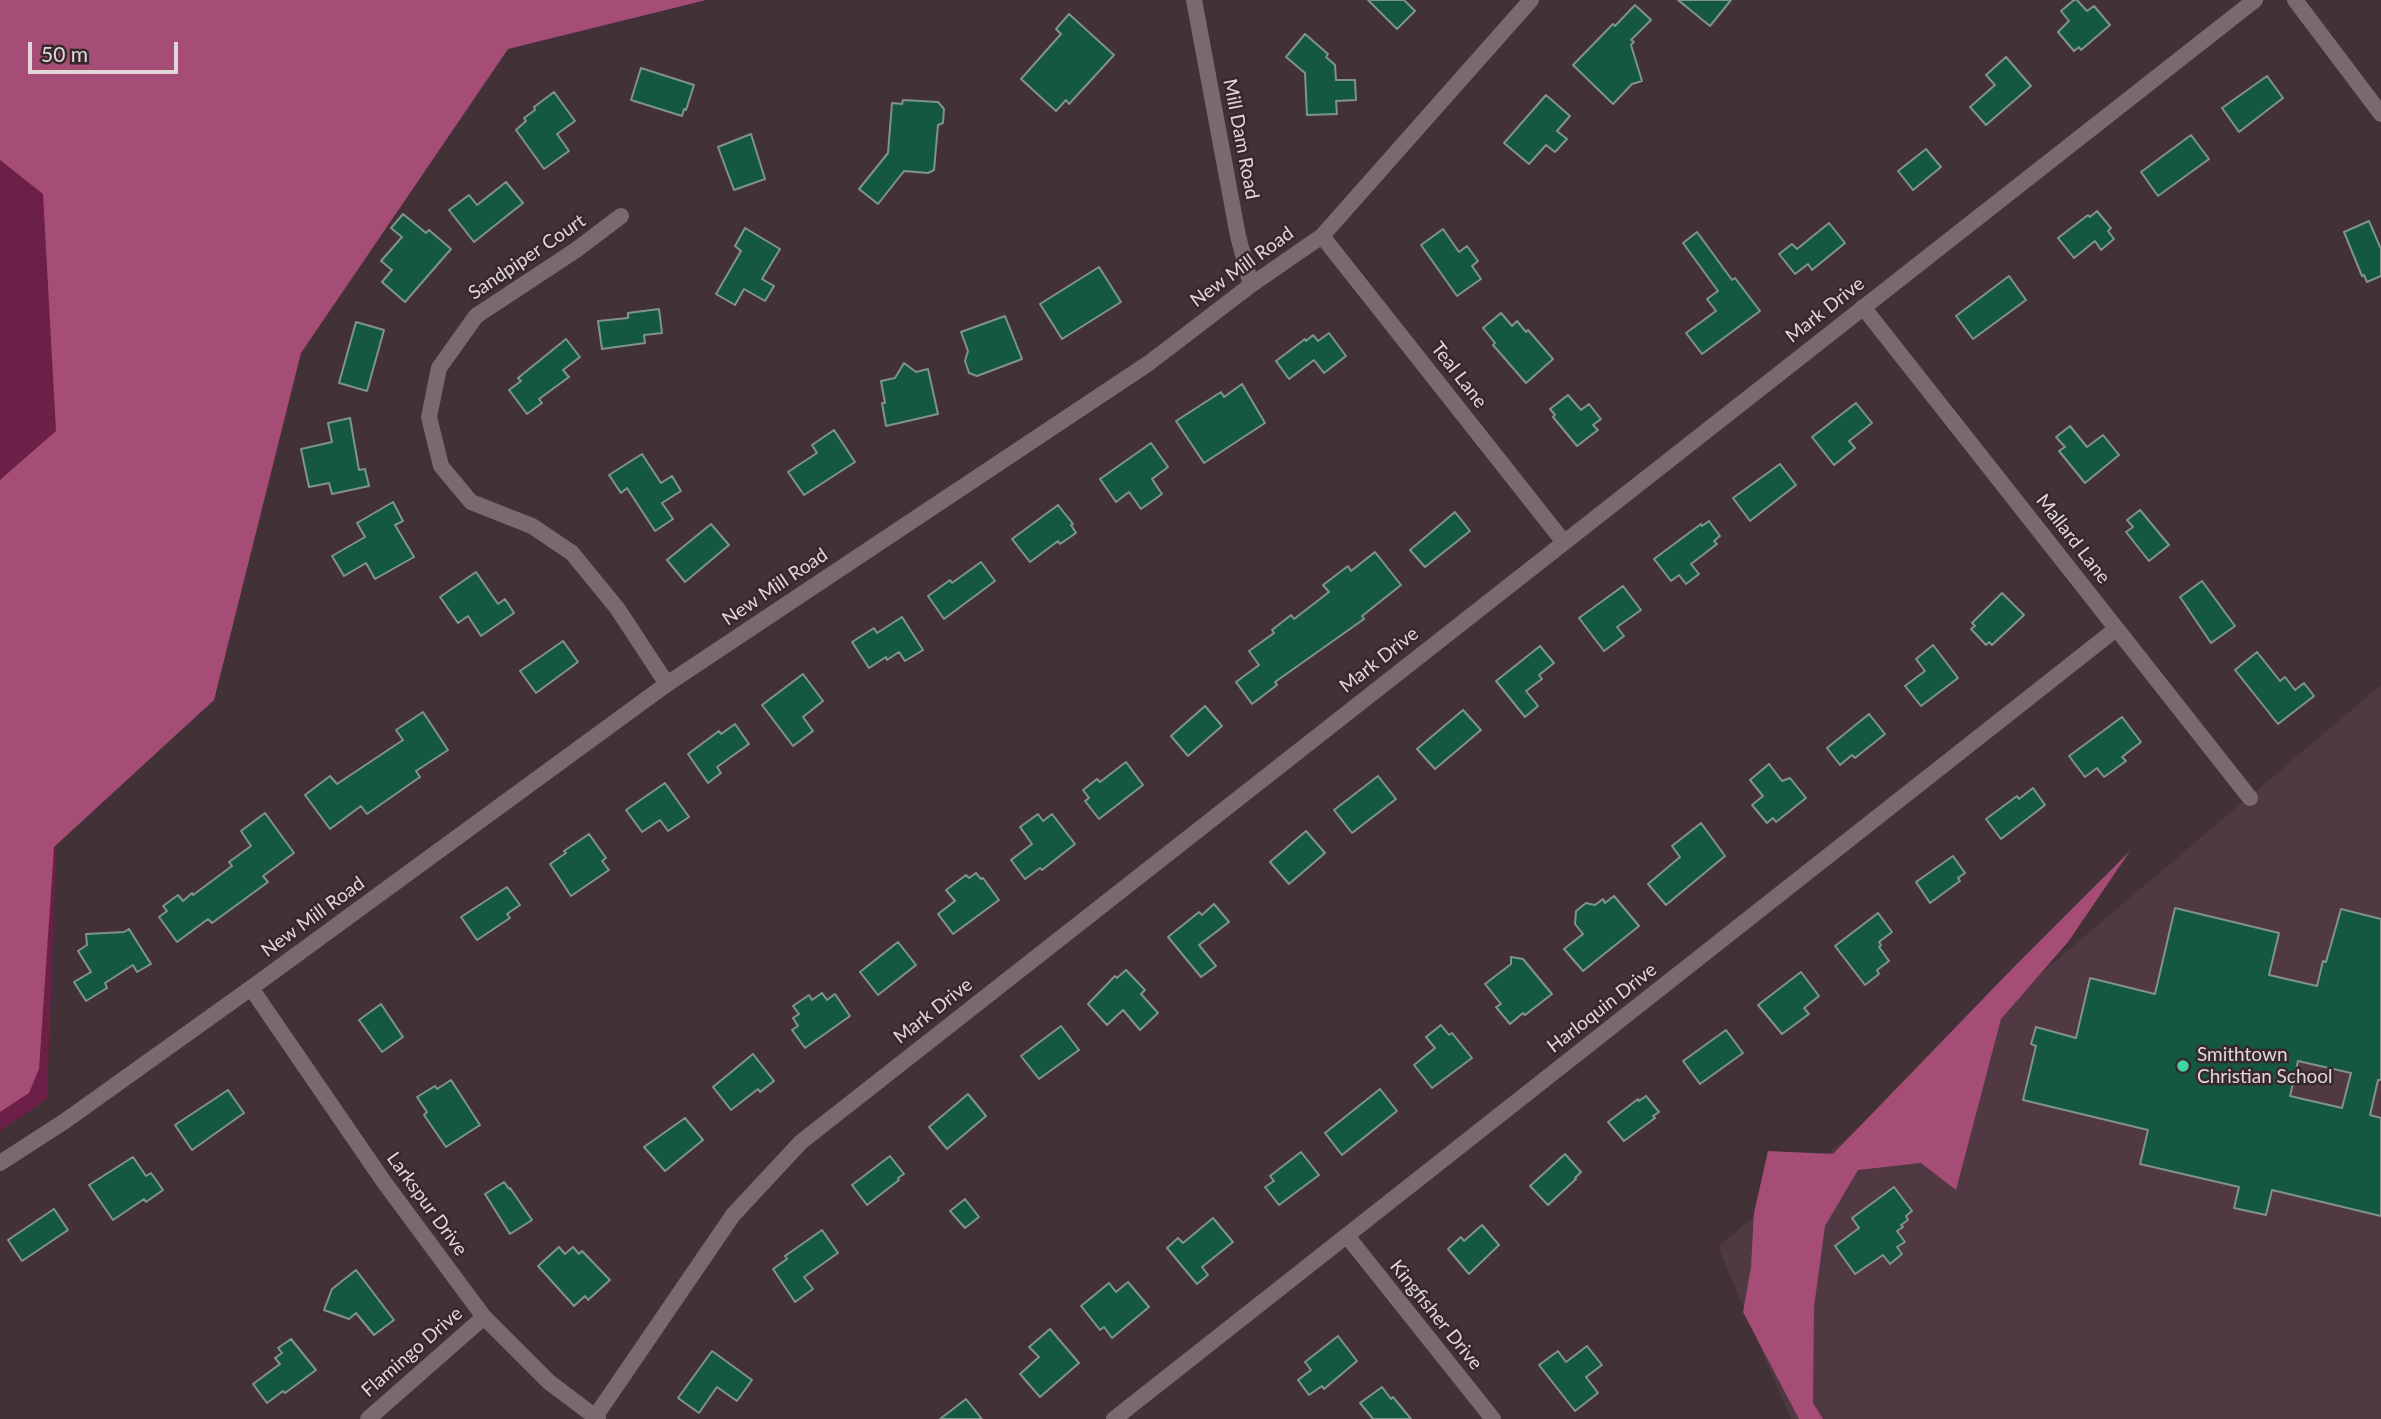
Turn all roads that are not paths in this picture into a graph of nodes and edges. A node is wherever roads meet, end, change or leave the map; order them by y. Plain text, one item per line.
1 (1194, 0) edge
2 (1531, 0) edge
3 (2255, 0) edge
4 (2295, 0) edge
5 (2381, 114) edge
6 (621, 216) dead end
7 (1322, 236) junction
8 (1251, 285) junction
9 (1863, 307) junction
10 (1563, 541) junction
11 (2116, 629) junction
12 (667, 684) junction
13 (2250, 798) dead end
14 (251, 988) junction
15 (0, 1163) edge
16 (1347, 1237) junction
17 (484, 1317) junction
18 (597, 1418) edge
19 (368, 1419) edge
20 (1114, 1419) edge
21 (1493, 1419) edge

1 - 8 street, Mill Dam Road
2 - 7 street, New Mill Road
3 - 9 street, Mark Drive
4 - 5 street
6 - 12 street, Sandpiper Court
7 - 8 street, New Mill Road
7 - 10 street, Teal Lane
8 - 12 street, New Mill Road
9 - 10 street, Mark Drive
9 - 11 street, Mallard Lane
10 - 18 street, Mark Drive
11 - 13 street, Mallard Lane
11 - 16 street, Harloquin Drive
12 - 14 street, New Mill Road
14 - 15 street, New Mill Road
14 - 17 street, Larkspur Drive
16 - 20 street, Harloquin Drive
16 - 21 street, Kingfisher Drive
17 - 18 street, Larkspur Drive
17 - 19 street, Flamingo Drive

